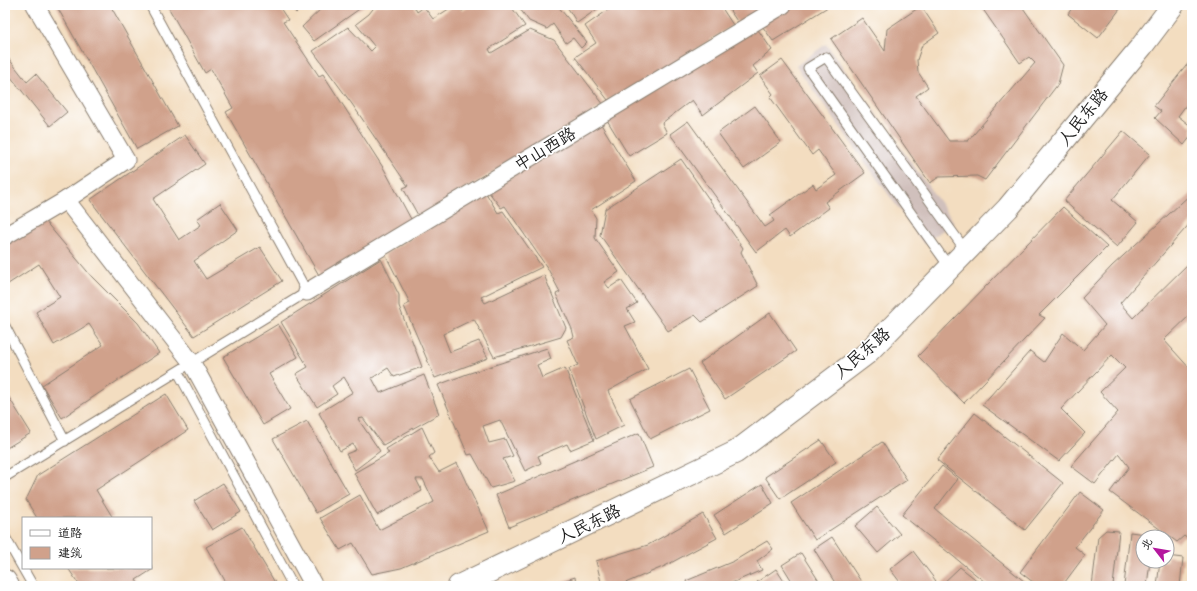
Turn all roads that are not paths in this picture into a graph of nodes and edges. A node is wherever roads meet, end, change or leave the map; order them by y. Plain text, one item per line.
1 (35, 5) edge
2 (150, 5) edge
3 (783, 5) edge
4 (1173, 5) edge
5 (66, 200) junction
6 (5, 236) edge
7 (966, 251) junction
8 (950, 268) junction
9 (307, 292) junction
10 (5, 326) edge
11 (192, 363) junction
12 (178, 372) junction
13 (65, 441) junction
14 (5, 477) edge
15 (5, 537) edge
16 (22, 567) edge
17 (23, 569) edge
18 (5, 581) edge
19 (8, 586) edge
20 (33, 586) edge
21 (293, 586) edge
22 (314, 586) edge
23 (459, 586) edge

1 - 5 street
2 - 9 lane
3 - 9 street, 中山西路
4 - 7 main road, 人民东路
5 - 6 street
5 - 11 street
7 - 8 main road, 人民东路
7 - 8 lane
8 - 23 main road, 人民东路
9 - 11 lane
10 - 13 lane
11 - 12 lane
11 - 22 street
12 - 13 lane
12 - 21 lane
13 - 14 lane
15 - 16 lane
17 - 20 lane
18 - 19 main road

